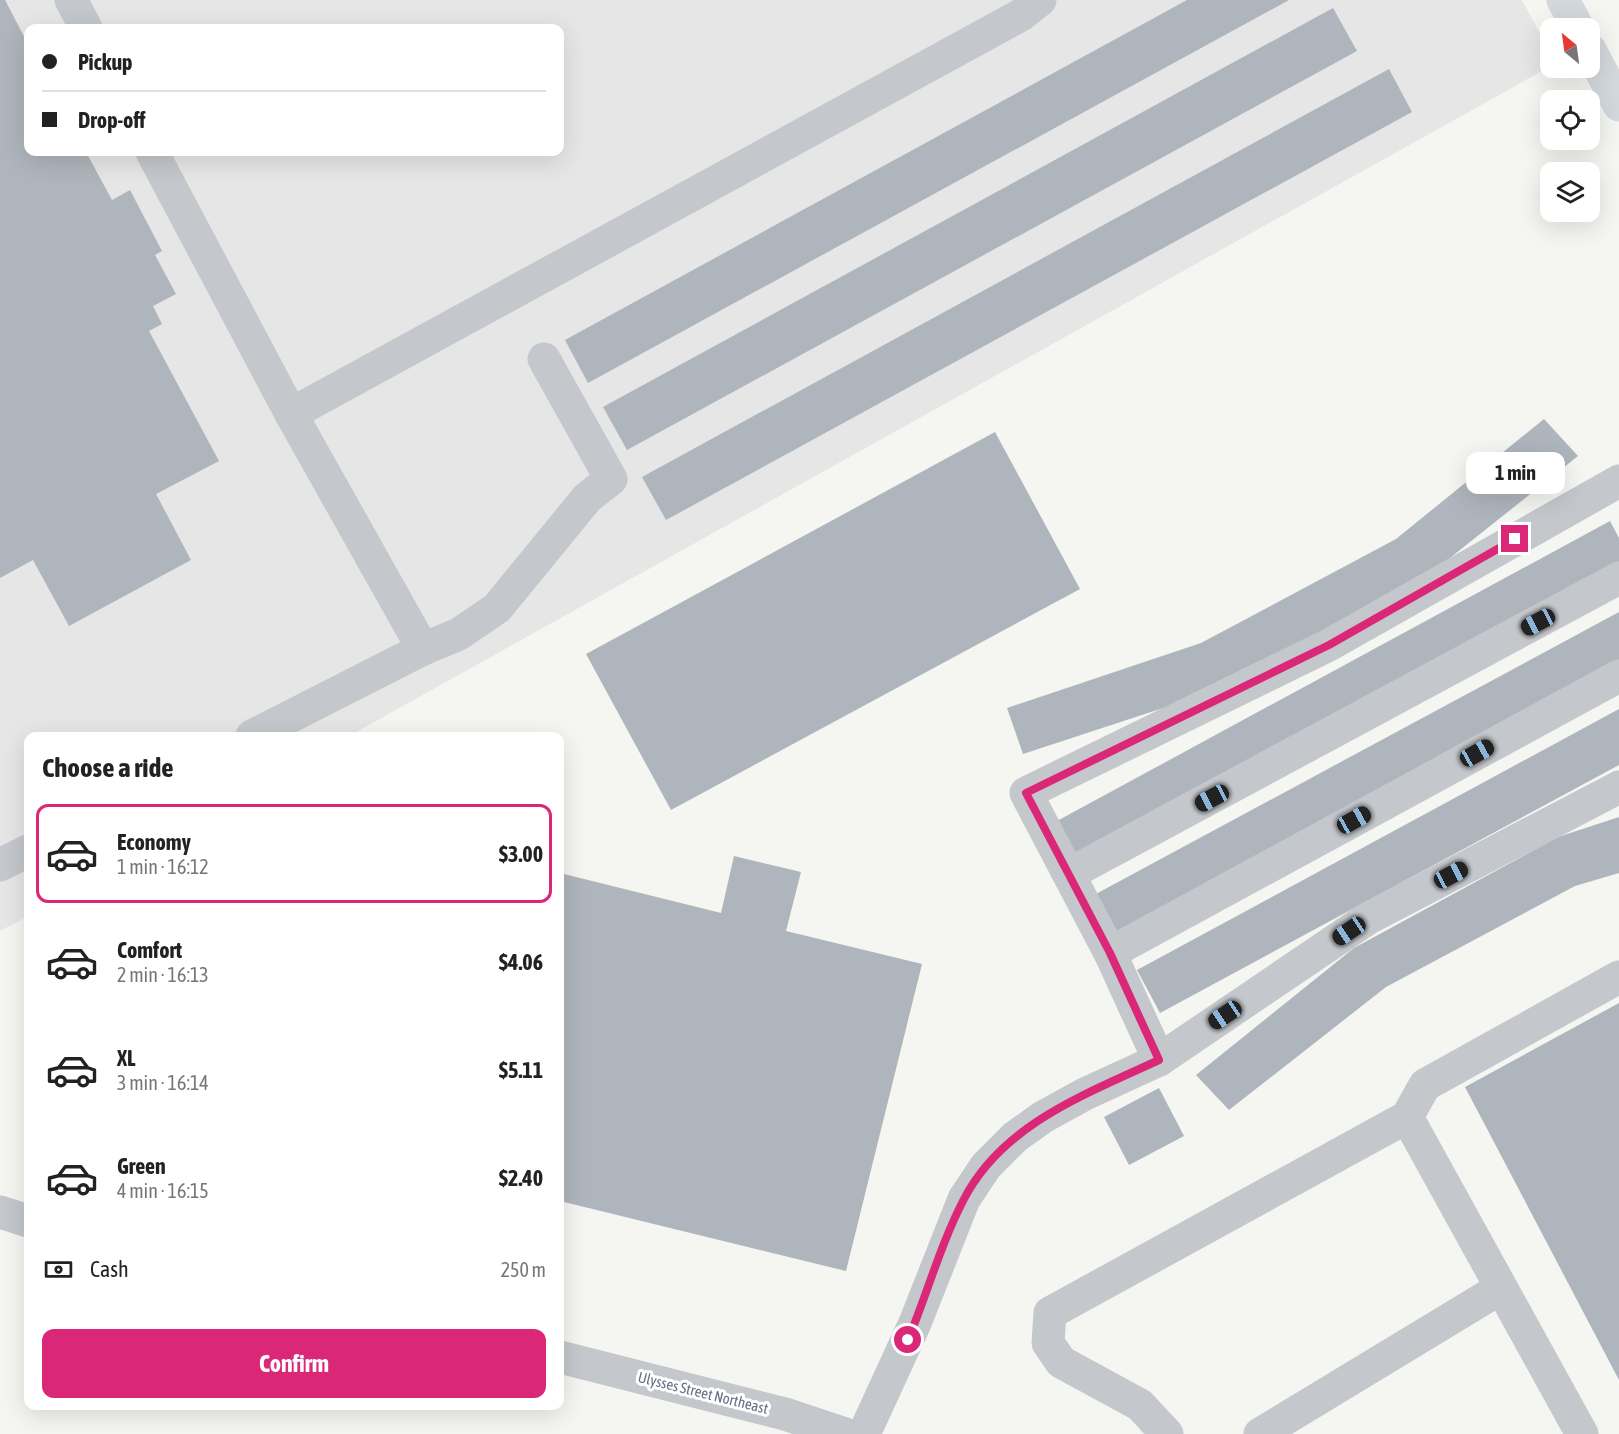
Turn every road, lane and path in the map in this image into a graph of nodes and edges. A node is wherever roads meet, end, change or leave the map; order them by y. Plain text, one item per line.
1 (71, 0) edge
2 (1040, 0) edge
3 (1563, 0) edge
4 (1573, 18) edge
5 (84, 24) edge
6 (1600, 69) edge
7 (1619, 105) edge
8 (154, 156) edge
9 (544, 359) dead end
10 (291, 414) junction
11 (1619, 480) edge
12 (1619, 579) edge
13 (423, 649) junction
14 (1619, 676) edge
15 (260, 732) edge
16 (1619, 787) edge
17 (24, 853) edge
18 (0, 866) edge
19 (1069, 874) junction
20 (1110, 953) junction
21 (1619, 977) edge
22 (1159, 1060) junction
23 (1407, 1117) junction
24 (0, 1212) edge
25 (24, 1220) edge
26 (1501, 1288) junction
27 (564, 1359) edge
28 (845, 1434) edge
29 (864, 1434) edge
30 (1167, 1434) edge
31 (1260, 1434) edge
32 (1582, 1434) edge

1 - 5 street
2 - 10 street
3 - 4 highway
6 - 7 highway
8 - 10 street
9 - 13 street
10 - 13 street
11 - 19 street
12 - 19 street
13 - 15 street
14 - 20 street
16 - 22 street
17 - 18 street
19 - 20 street
20 - 22 street
21 - 23 street
22 - 29 street
23 - 26 street
23 - 30 street
24 - 25 street
26 - 31 street
26 - 32 street
27 - 28 street, Ulysses Street Northeast

